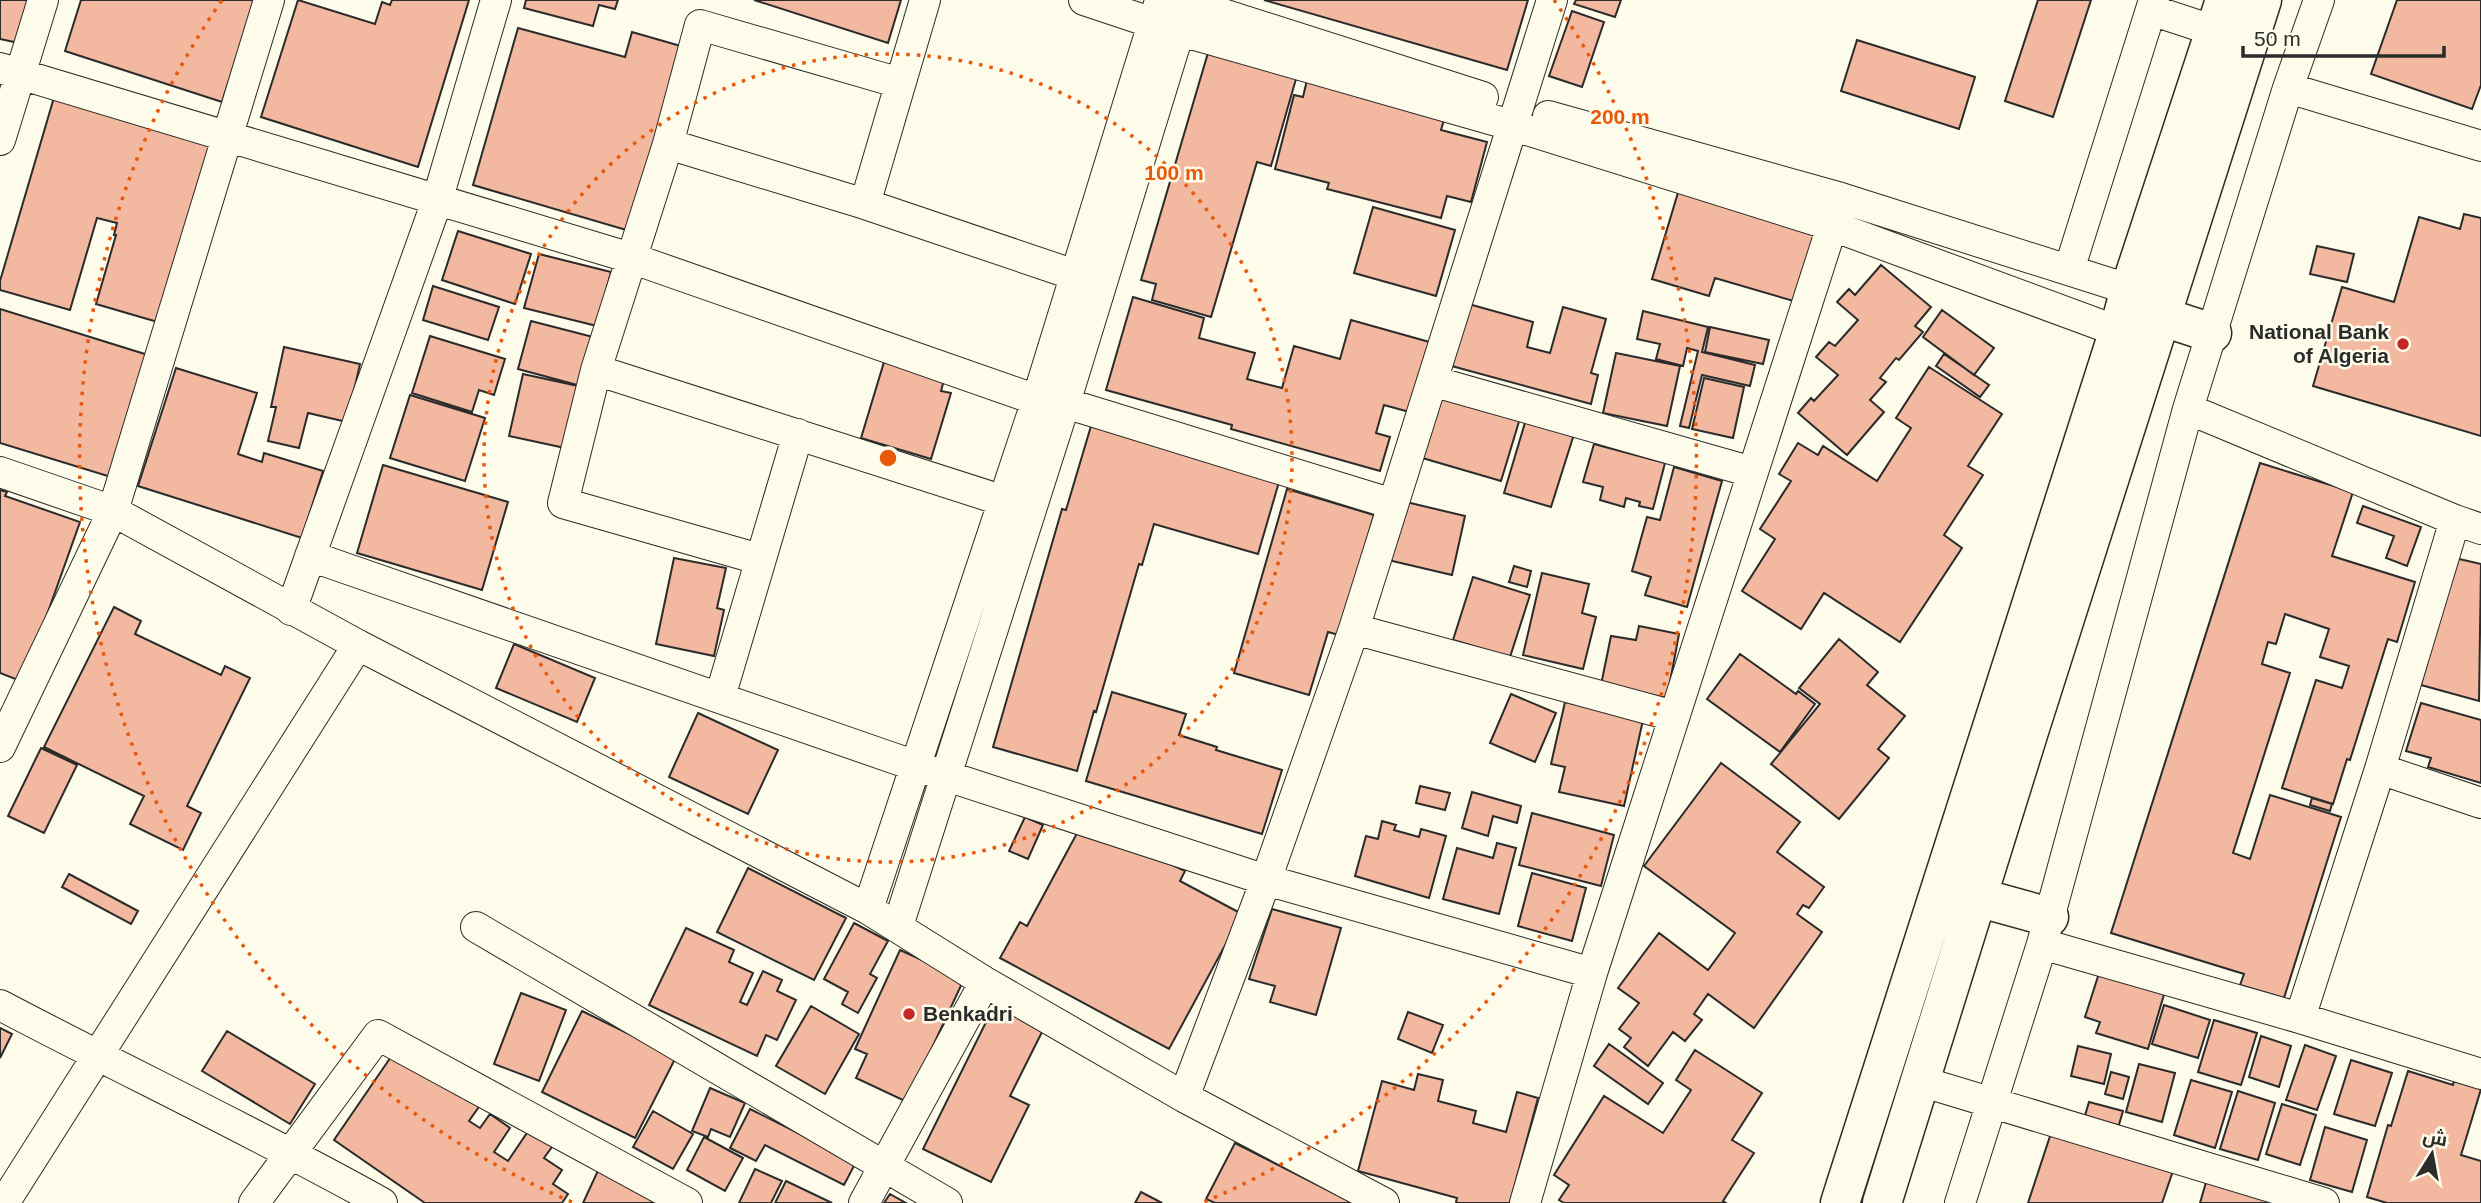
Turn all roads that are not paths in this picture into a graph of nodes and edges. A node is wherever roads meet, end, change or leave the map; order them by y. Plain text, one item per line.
1 (43, 0) edge
2 (269, 0) edge
3 (496, 0) edge
4 (925, 0) edge
5 (1084, 0) edge
6 (1552, 0) edge
7 (2262, 0) edge
8 (2319, 0) edge
9 (2152, 5) edge
10 (1175, 9) edge
11 (2220, 15) edge
12 (10, 72) edge
13 (900, 83) junction
14 (2288, 88) junction
15 (1515, 116) junction
16 (226, 137) junction
17 (0, 140) edge
18 (668, 144) junction
19 (2481, 146) edge
20 (437, 201) junction
21 (865, 204) junction
22 (1836, 211) junction
23 (631, 258) junction
24 (2069, 270) junction
25 (1075, 275) junction
26 (2130, 289) junction
27 (2161, 321) junction
28 (2118, 332) junction
29 (2212, 333) junction
30 (596, 370) junction
31 (1432, 381) junction
32 (1051, 402) junction
33 (2188, 409) junction
34 (798, 435) junction
35 (0, 472) edge
36 (1752, 472) junction
37 (1393, 504) junction
38 (1017, 505) junction
39 (113, 511) junction
40 (2468, 524) edge
41 (310, 556) junction
42 (759, 559) junction
43 (291, 610) junction
44 (1354, 629) junction
45 (358, 645) junction
46 (720, 697) junction
47 (1674, 716) junction
48 (0, 747) edge
49 (916, 766) junction
50 (2379, 769) junction
51 (946, 775) junction
52 (2481, 803) edge
53 (1266, 880) junction
54 (1977, 897) junction
55 (868, 909) junction
56 (898, 926) junction
57 (476, 927) dead end
58 (2045, 931) junction
59 (1592, 973) junction
60 (985, 982) junction
61 (0, 1005) edge
62 (2300, 1018) junction
63 (98, 1057) junction
64 (2481, 1074) edge
65 (1920, 1081) junction
66 (1184, 1097) junction
67 (1991, 1104) junction
68 (290, 1152) junction
69 (883, 1166) junction
70 (4, 1203) edge
71 (254, 1203) edge
72 (382, 1203) edge
73 (687, 1203) edge
74 (863, 1203) edge
75 (947, 1203) edge
76 (1384, 1203) edge
77 (1525, 1203) edge
78 (1840, 1203) edge
79 (1882, 1203) edge
80 (1960, 1203) edge
81 (2324, 1203) edge

1 - 12 street
2 - 16 street
3 - 20 street
4 - 13 street
5 - 10 street
6 - 15 street
7 - 27 highway
8 - 14 street
9 - 11 street
9 - 24 street
10 - 15 street
10 - 25 street
10 - 32 street
11 - 26 highway
12 - 16 street
12 - 17 street
13 - 18 street
13 - 21 street
14 - 19 street
14 - 29 street
15 - 22 street
15 - 31 street
16 - 20 street
16 - 39 street
18 - 21 street
18 - 23 street
20 - 23 street
20 - 41 street
21 - 25 street
22 - 24 street
22 - 28 street
22 - 36 street
23 - 30 street
23 - 32 street
24 - 26 street
25 - 32 street
26 - 27 street
26 - 28 highway
27 - 28 street
27 - 29 highway
27 - 54 highway
28 - 78 highway
29 - 33 street
30 - 34 street
30 - 42 street
31 - 36 street
31 - 37 street
32 - 37 street
32 - 38 street
33 - 40 street
33 - 58 street
34 - 38 street
34 - 42 street
35 - 39 street
36 - 47 street
37 - 44 street
38 - 49 street
38 - 51 street
39 - 43 street
39 - 48 street
40 - 50 street
41 - 43 street
41 - 46 street
42 - 46 street
43 - 45 street
44 - 47 street
44 - 53 street
45 - 55 street
45 - 63 street
46 - 49 street
47 - 59 street
49 - 51 street
49 - 55 street
50 - 52 street
50 - 62 street
51 - 53 street
51 - 56 street
53 - 59 street
53 - 66 street
54 - 58 highway
54 - 65 highway
55 - 56 street
56 - 60 street
57 - 69 street
58 - 62 street
58 - 67 street
59 - 77 street
60 - 66 street
60 - 69 street
61 - 63 street
62 - 64 street
63 - 68 street
63 - 70 street
65 - 67 street
65 - 79 highway
66 - 76 street
67 - 80 street
67 - 81 street
68 - 71 street
68 - 72 street
68 - 73 street
69 - 74 street
69 - 75 street

